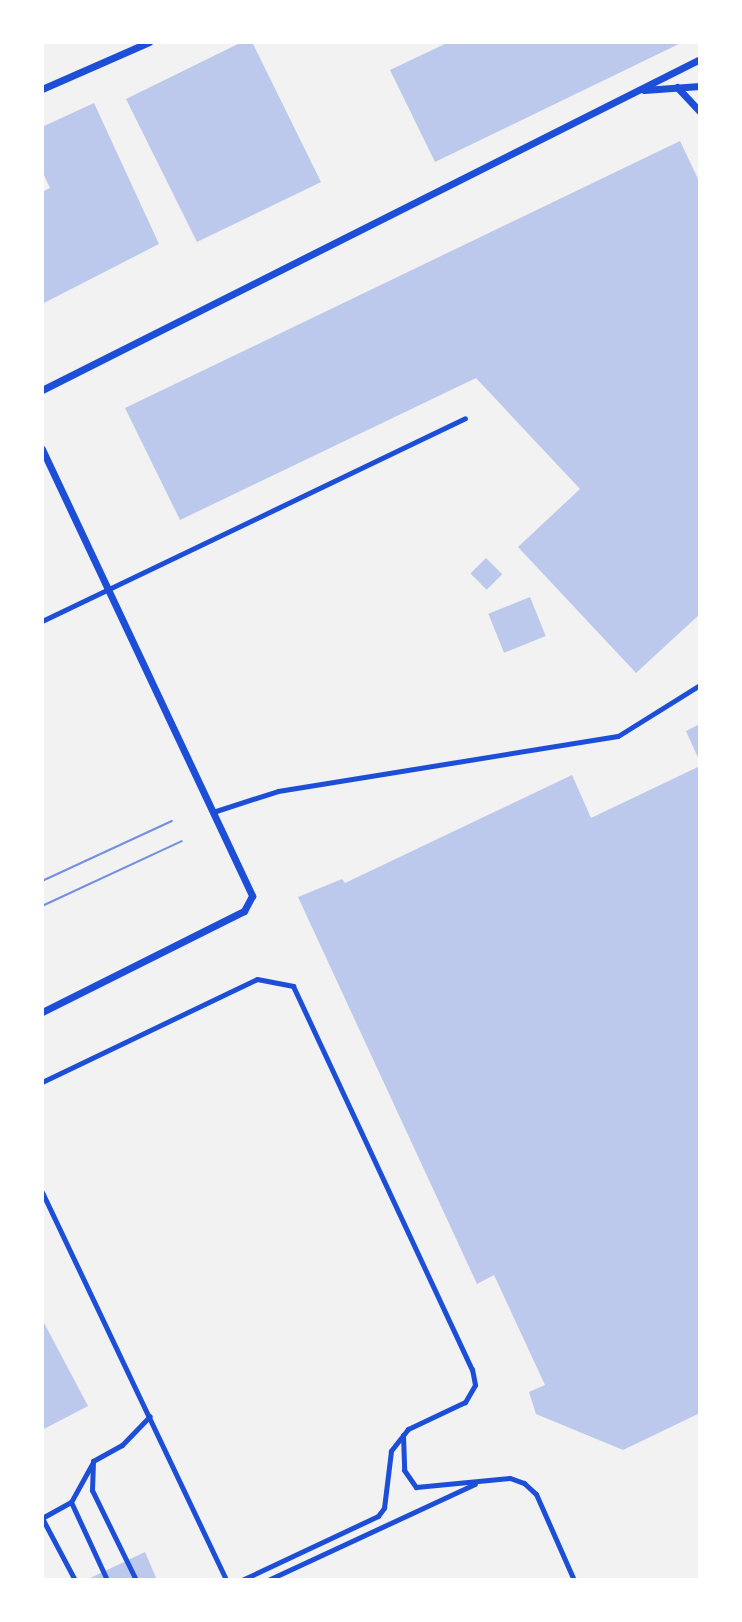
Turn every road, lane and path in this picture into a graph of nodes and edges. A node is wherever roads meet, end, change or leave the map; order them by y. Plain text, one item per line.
1 (149, 42) edge
2 (700, 59) edge
3 (700, 86) edge
4 (677, 87) junction
5 (42, 89) edge
6 (640, 91) junction
7 (700, 112) edge
8 (42, 390) edge
9 (465, 418) dead end
10 (42, 449) edge
11 (109, 589) junction
12 (42, 621) edge
13 (700, 685) edge
14 (216, 811) junction
15 (42, 1013) edge
16 (42, 1082) edge
17 (42, 1192) edge
18 (150, 1416) junction
19 (403, 1434) junction
20 (93, 1461) junction
21 (481, 1481) junction
22 (71, 1502) junction
23 (42, 1518) edge
24 (75, 1580) edge
25 (107, 1580) edge
26 (136, 1580) edge
27 (226, 1580) edge
28 (242, 1580) edge
29 (268, 1580) edge
30 (574, 1580) edge

1 - 5 street
2 - 6 street
3 - 4 street
4 - 6 street
4 - 7 street
6 - 8 street
9 - 11 lane
10 - 11 street
11 - 12 lane
11 - 14 street
13 - 14 lane
14 - 15 street
16 - 19 lane
17 - 18 lane
18 - 20 lane
18 - 27 lane
19 - 21 lane
19 - 28 lane
20 - 22 lane
20 - 26 lane
21 - 29 lane
21 - 30 lane
22 - 23 lane
22 - 25 lane
23 - 24 lane

